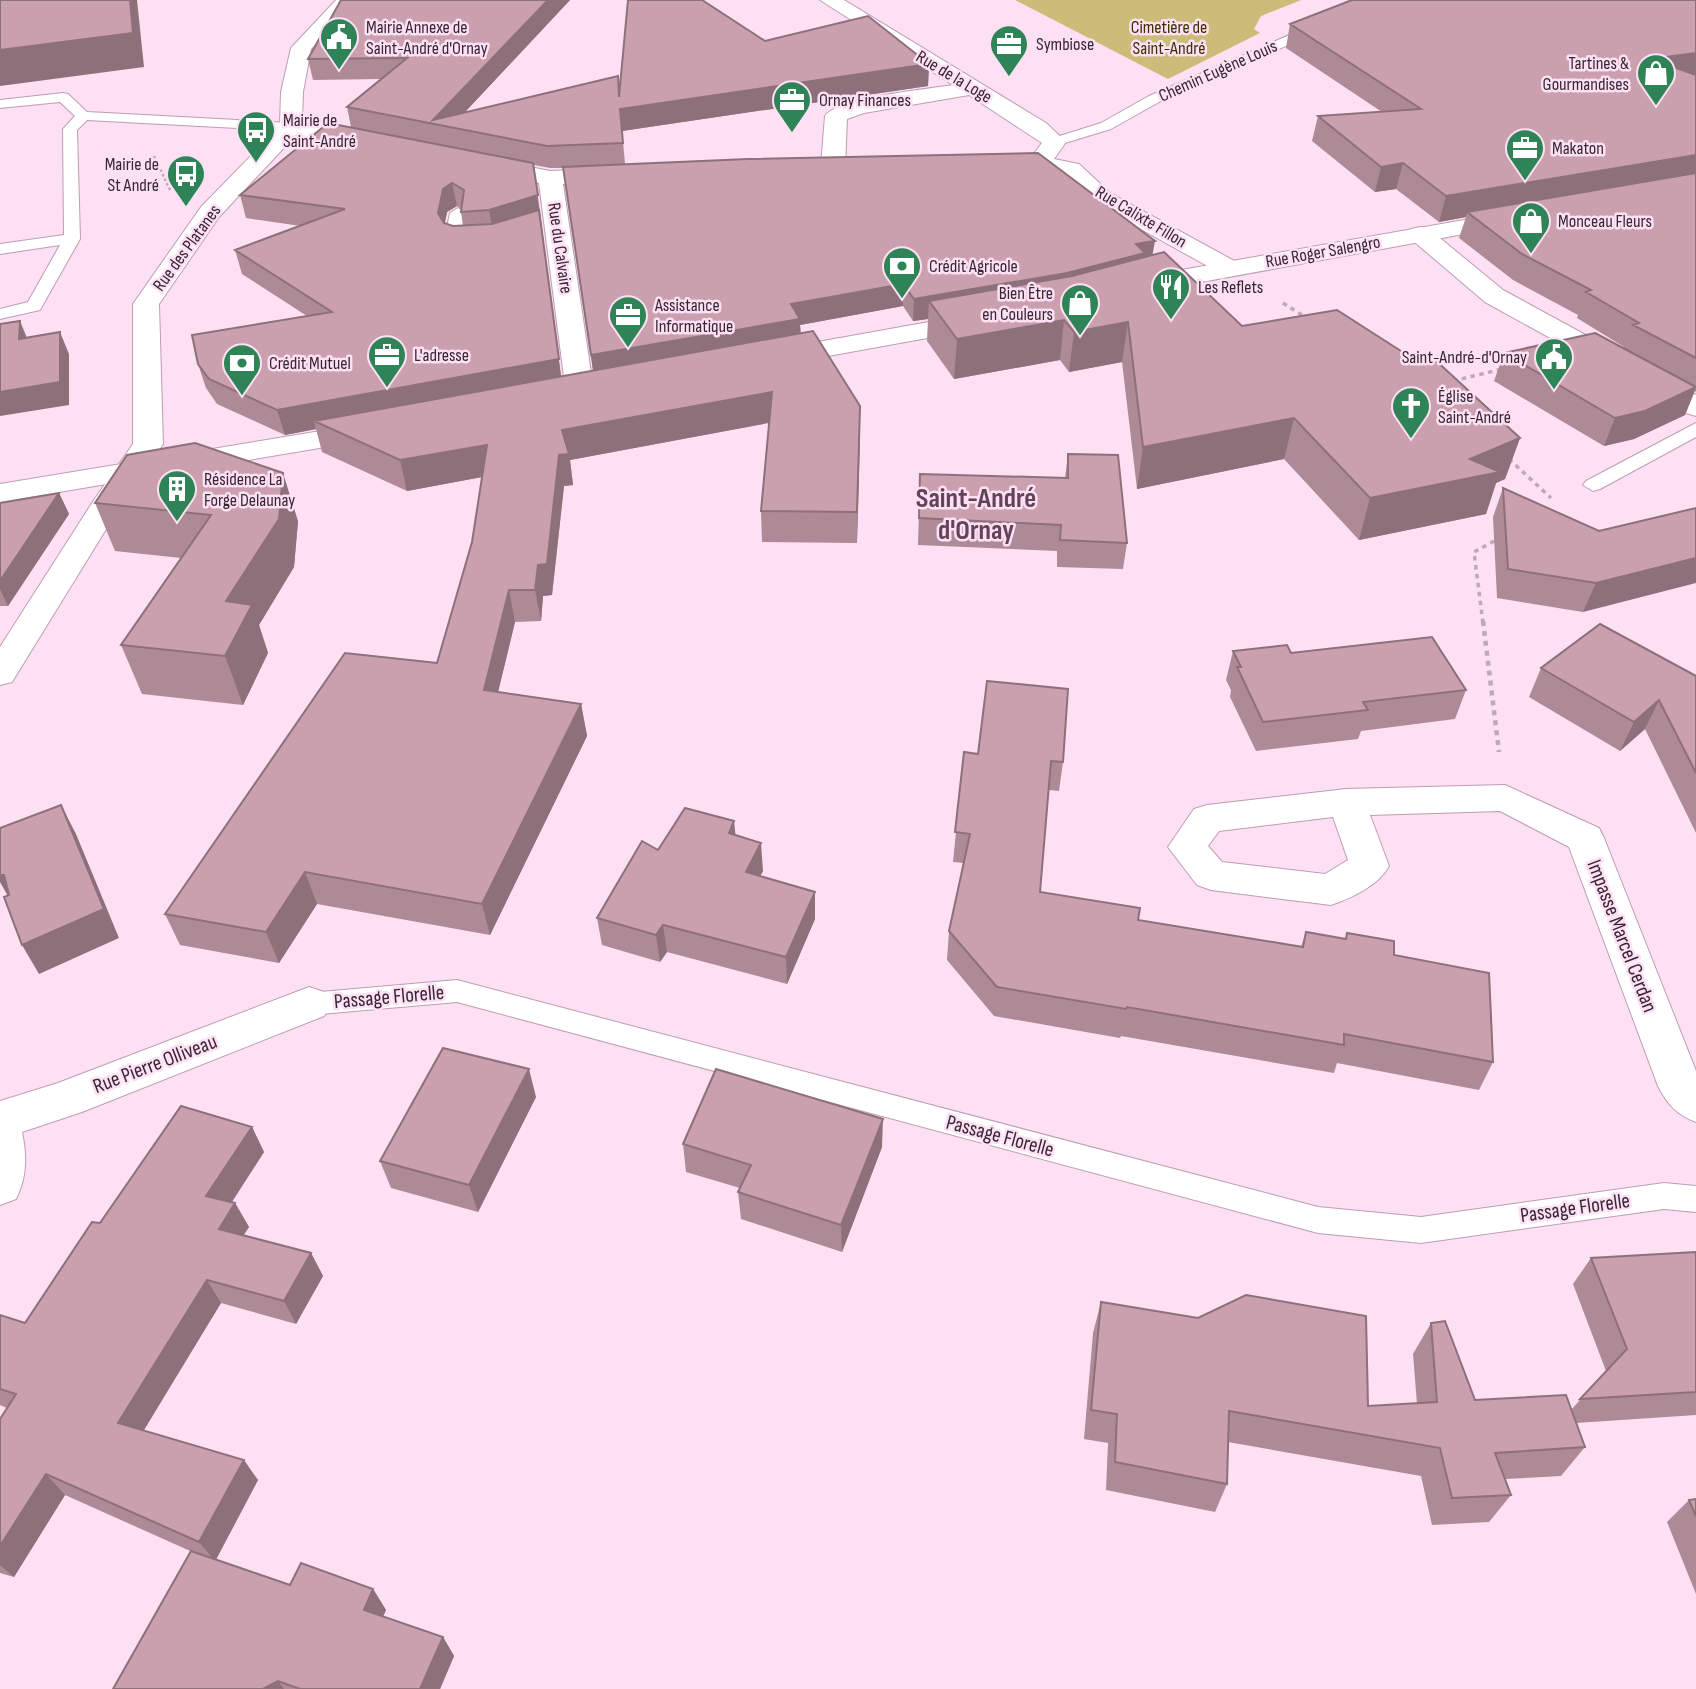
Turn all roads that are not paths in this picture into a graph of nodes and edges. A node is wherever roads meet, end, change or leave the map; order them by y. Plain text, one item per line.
1 (347, 0) edge
2 (830, 0) edge
3 (1331, 22) edge
4 (973, 88) junction
5 (0, 104) edge
6 (83, 116) junction
7 (291, 127) junction
8 (394, 147) edge
9 (1049, 152) junction
10 (458, 160) edge
11 (987, 164) edge
12 (833, 166) junction
13 (861, 166) edge
14 (805, 167) edge
15 (639, 174) edge
16 (550, 178) junction
17 (458, 213) edge
18 (1539, 214) edge
19 (1420, 234) junction
20 (72, 239) junction
21 (489, 243) edge
22 (0, 249) edge
23 (1229, 268) junction
24 (1116, 292) edge
25 (0, 314) edge
26 (999, 317) edge
27 (742, 363) edge
28 (581, 393) edge
29 (1696, 407) edge
30 (400, 426) edge
31 (1696, 429) edge
32 (128, 471) junction
33 (1593, 485) road end
34 (0, 493) edge
35 (0, 674) edge
36 (1346, 802) dead end
37 (309, 1004) joint
38 (1696, 1103) edge
39 (0, 1120) edge
40 (0, 1133) edge
41 (0, 1185) edge
42 (1696, 1199) edge

1 - 7 street
2 - 4 street, Rue de la Loge
3 - 9 lane, Chemin Eugène Louis
4 - 9 street, Rue de la Loge
4 - 12 street
5 - 6 lane
6 - 7 lane
6 - 20 lane
7 - 8 street
7 - 32 street, Rue des Platanes
9 - 11 street, Rue Calixte Fillon
9 - 23 street, Rue Calixte Fillon
10 - 16 street, Rue du Calvaire
12 - 13 street
12 - 14 street
15 - 16 street
16 - 28 street, Rue du Calvaire
17 - 21 lane
18 - 19 street, Rue Roger Salengro
19 - 23 street, Rue Roger Salengro
19 - 29 street
20 - 22 lane
20 - 25 lane
23 - 24 street, Rue Roger Salengro
26 - 27 street
30 - 32 street
31 - 33 lane
32 - 34 street
32 - 35 street
36 - 38 street, Impasse Marcel Cerdan
37 - 39 street, Rue Pierre Olliveau
37 - 42 lane, Passage Florelle
40 - 41 street

